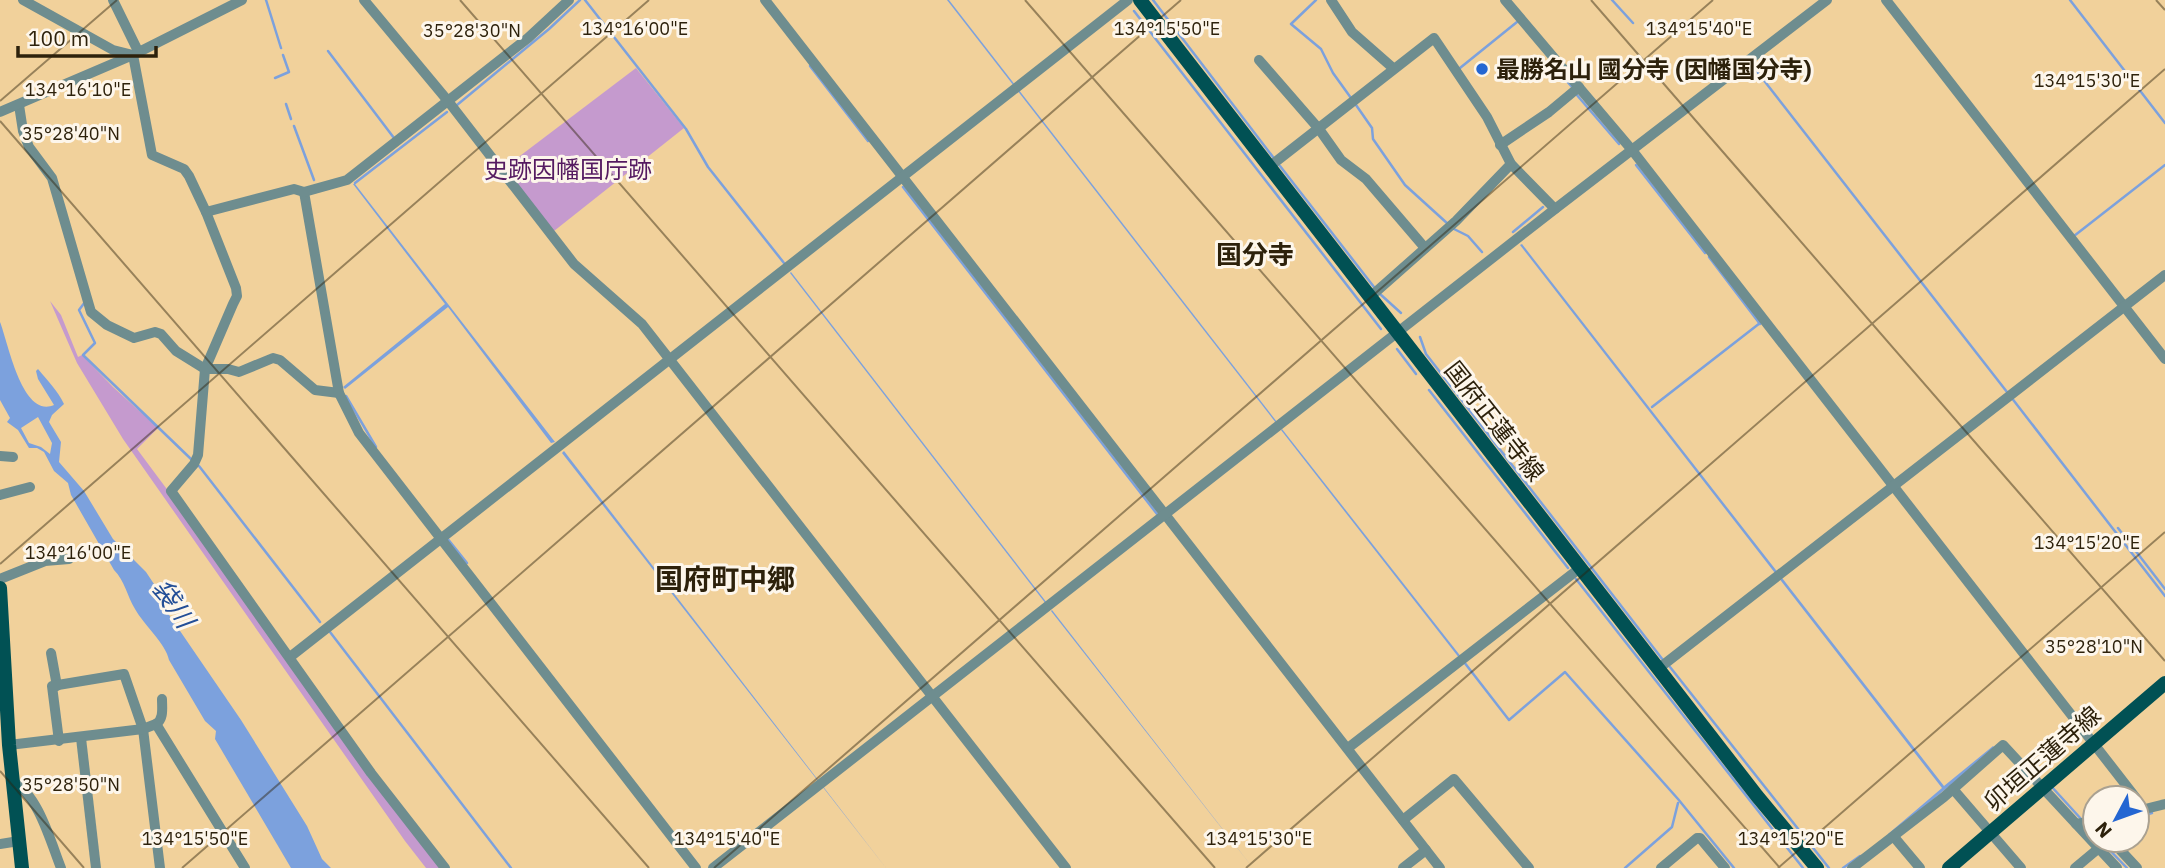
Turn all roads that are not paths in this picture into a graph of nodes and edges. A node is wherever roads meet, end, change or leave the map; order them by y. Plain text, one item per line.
1 (23, 0) edge
2 (113, 0) edge
3 (242, 0) edge
4 (364, 0) edge
5 (569, 0) edge
6 (765, 0) edge
7 (1128, 0) edge
8 (1140, 0) edge
9 (1331, 0) edge
10 (1505, 0) edge
11 (1827, 0) edge
12 (1886, 0) edge
13 (136, 53) junction
14 (1259, 60) dead end
15 (1393, 68) junction
16 (1578, 87) junction
17 (448, 101) junction
18 (19, 104) junction
19 (0, 112) edge
20 (1319, 129) junction
21 (1500, 145) junction
22 (1632, 150) junction
23 (1511, 163) junction
24 (1269, 167) junction
25 (902, 178) junction
26 (304, 192) junction
27 (1555, 209) junction
28 (206, 212) junction
29 (1425, 248) junction
30 (2165, 275) edge
31 (1369, 298) junction
32 (2124, 307) junction
33 (1398, 334) junction
34 (670, 359) junction
35 (2165, 359) edge
36 (205, 369) junction
37 (339, 393) junction
38 (0, 456) edge
39 (13, 457) dead end
40 (1893, 486) junction
41 (30, 487) dead end
42 (0, 495) edge
43 (1164, 515) junction
44 (440, 538) junction
45 (69, 559) dead end
46 (1580, 568) junction
47 (0, 579) edge
48 (0, 588) edge
49 (51, 653) dead end
50 (290, 657) junction
51 (1658, 669) junction
52 (2165, 683) edge
53 (57, 685) junction
54 (933, 697) junction
55 (162, 699) dead end
56 (4, 722) edge
57 (156, 724) junction
58 (143, 729) junction
59 (81, 738) junction
60 (59, 741) junction
61 (2094, 744) junction
62 (9, 745) junction
63 (1348, 748) junction
64 (13, 782) junction
65 (2125, 784) edge
66 (2043, 788) junction
67 (1953, 789) junction
68 (1403, 820) junction
69 (2081, 823) edge
70 (2076, 824) junction
71 (2081, 829) edge
72 (1991, 833) junction
73 (1894, 837) junction
74 (19, 841) junction
75 (0, 844) edge
76 (1426, 850) junction
77 (2091, 854) edge
78 (2104, 854) edge
79 (2124, 854) edge
80 (22, 868) edge
81 (61, 868) edge
82 (96, 868) edge
83 (160, 868) edge
84 (246, 868) edge
85 (445, 868) edge
86 (696, 868) edge
87 (713, 868) edge
88 (1066, 868) edge
89 (1403, 868) edge
90 (1440, 868) edge
91 (1529, 868) edge
92 (1661, 868) edge
93 (1725, 868) edge
94 (1817, 868) edge
95 (1852, 868) edge
96 (1920, 868) edge
97 (1949, 868) edge
98 (2021, 868) edge
99 (2075, 868) edge
100 (2117, 868) edge
101 (2137, 868) edge

1 - 13 street
2 - 13 street
3 - 13 street
4 - 17 street
5 - 17 street
6 - 25 street
7 - 25 street
8 - 24 main road, 国府正蓮寺線
9 - 15 street
10 - 16 street
11 - 22 street
12 - 32 street
13 - 18 street
13 - 28 street
14 - 20 street
15 - 20 street
15 - 21 street
16 - 21 street
16 - 22 street
17 - 26 street
17 - 34 street
18 - 19 street
18 - 36 street
20 - 24 street
20 - 29 street
21 - 23 street
22 - 27 street
22 - 40 street
23 - 27 street
23 - 29 street
24 - 31 main road, 国府正蓮寺線
25 - 34 street
25 - 43 street
26 - 28 street
26 - 37 street
27 - 33 street
28 - 36 street
29 - 31 street
30 - 32 street
31 - 33 main road, 国府正蓮寺線
32 - 35 street
32 - 40 street
33 - 43 street
33 - 46 main road, 国府正蓮寺線
34 - 44 street
34 - 54 street
36 - 37 street
36 - 50 street
37 - 44 street
38 - 39 street
40 - 51 street
40 - 61 street
41 - 42 street
43 - 54 street
43 - 63 street
44 - 50 street
44 - 86 street
45 - 47 street
46 - 51 main road, 国府正蓮寺線
46 - 63 street
48 - 56 main road
49 - 53 street
50 - 85 street
51 - 94 main road, 国府正蓮寺線
52 - 61 main road, 卯垣正蓮寺線
53 - 58 street
53 - 60 street
54 - 87 street
54 - 88 street
55 - 57 street
56 - 62 main road
57 - 58 street
57 - 84 street
58 - 59 street
58 - 83 street
59 - 60 street
59 - 82 street
60 - 62 street
61 - 65 street
61 - 66 main road, 卯垣正蓮寺線
62 - 64 main road
63 - 68 street
64 - 74 main road
64 - 81 street
66 - 67 street
66 - 70 street
66 - 72 main road, 卯垣正蓮寺線
67 - 72 street
67 - 73 street
68 - 76 street
68 - 91 street
69 - 70 street
70 - 71 street
72 - 97 main road, 卯垣正蓮寺線
72 - 98 street
73 - 95 street
73 - 96 street
74 - 75 street
74 - 80 main road
76 - 89 street
76 - 90 street
77 - 99 street
78 - 100 street
79 - 101 street
92 - 93 street

